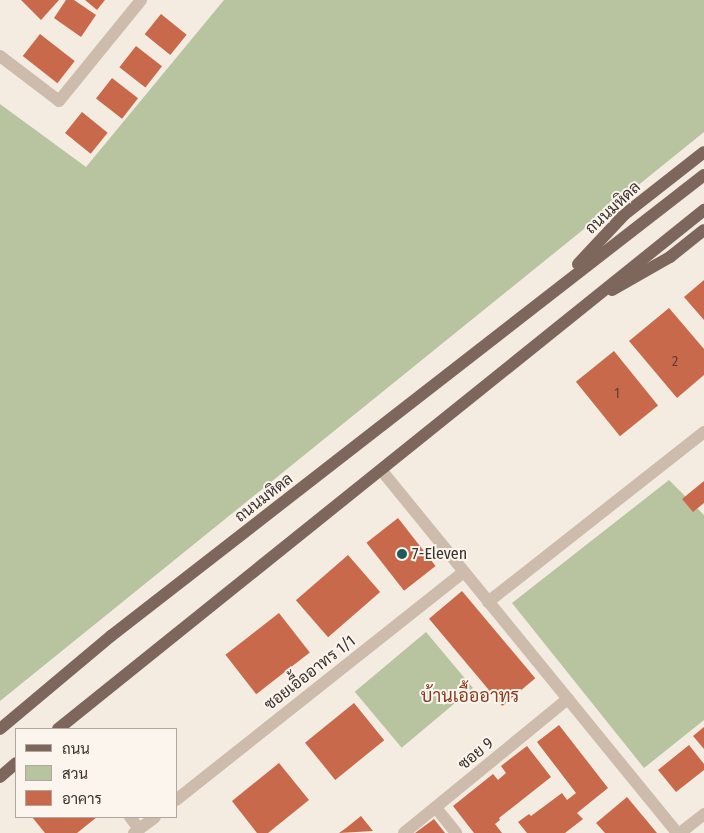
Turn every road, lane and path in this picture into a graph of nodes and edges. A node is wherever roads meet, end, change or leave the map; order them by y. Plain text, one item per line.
1 (141, 0) edge
2 (0, 56) edge
3 (704, 152) edge
4 (704, 175) edge
5 (704, 210) edge
6 (704, 230) edge
7 (549, 294) junction
8 (572, 314) junction
9 (704, 432) edge
10 (382, 470) junction
11 (464, 572) junction
12 (488, 602) junction
13 (568, 699) junction
14 (59, 728) edge
15 (0, 729) edge
16 (15, 764) edge
17 (0, 777) edge
18 (178, 798) edge
19 (436, 808) junction
20 (704, 814) edge
21 (130, 818) edge
22 (154, 818) edge
23 (137, 831) edge
24 (404, 833) edge
25 (456, 833) edge
26 (678, 833) edge

1 - 2 street
3 - 7 main road, ถนนมหิดล
4 - 7 main road, ถนนมหิดล
5 - 8 main road
6 - 8 main road
7 - 15 main road, ถนนมหิดล
8 - 10 main road
9 - 12 street
10 - 11 street
10 - 14 main road
11 - 12 street
11 - 18 street, ซอยเอื้ออาทร 1/1
12 - 13 street
13 - 19 street, ซอย 9
13 - 26 street
16 - 17 main road
19 - 24 street, ซอย 9
19 - 25 street
20 - 26 street
21 - 23 street
22 - 23 street

